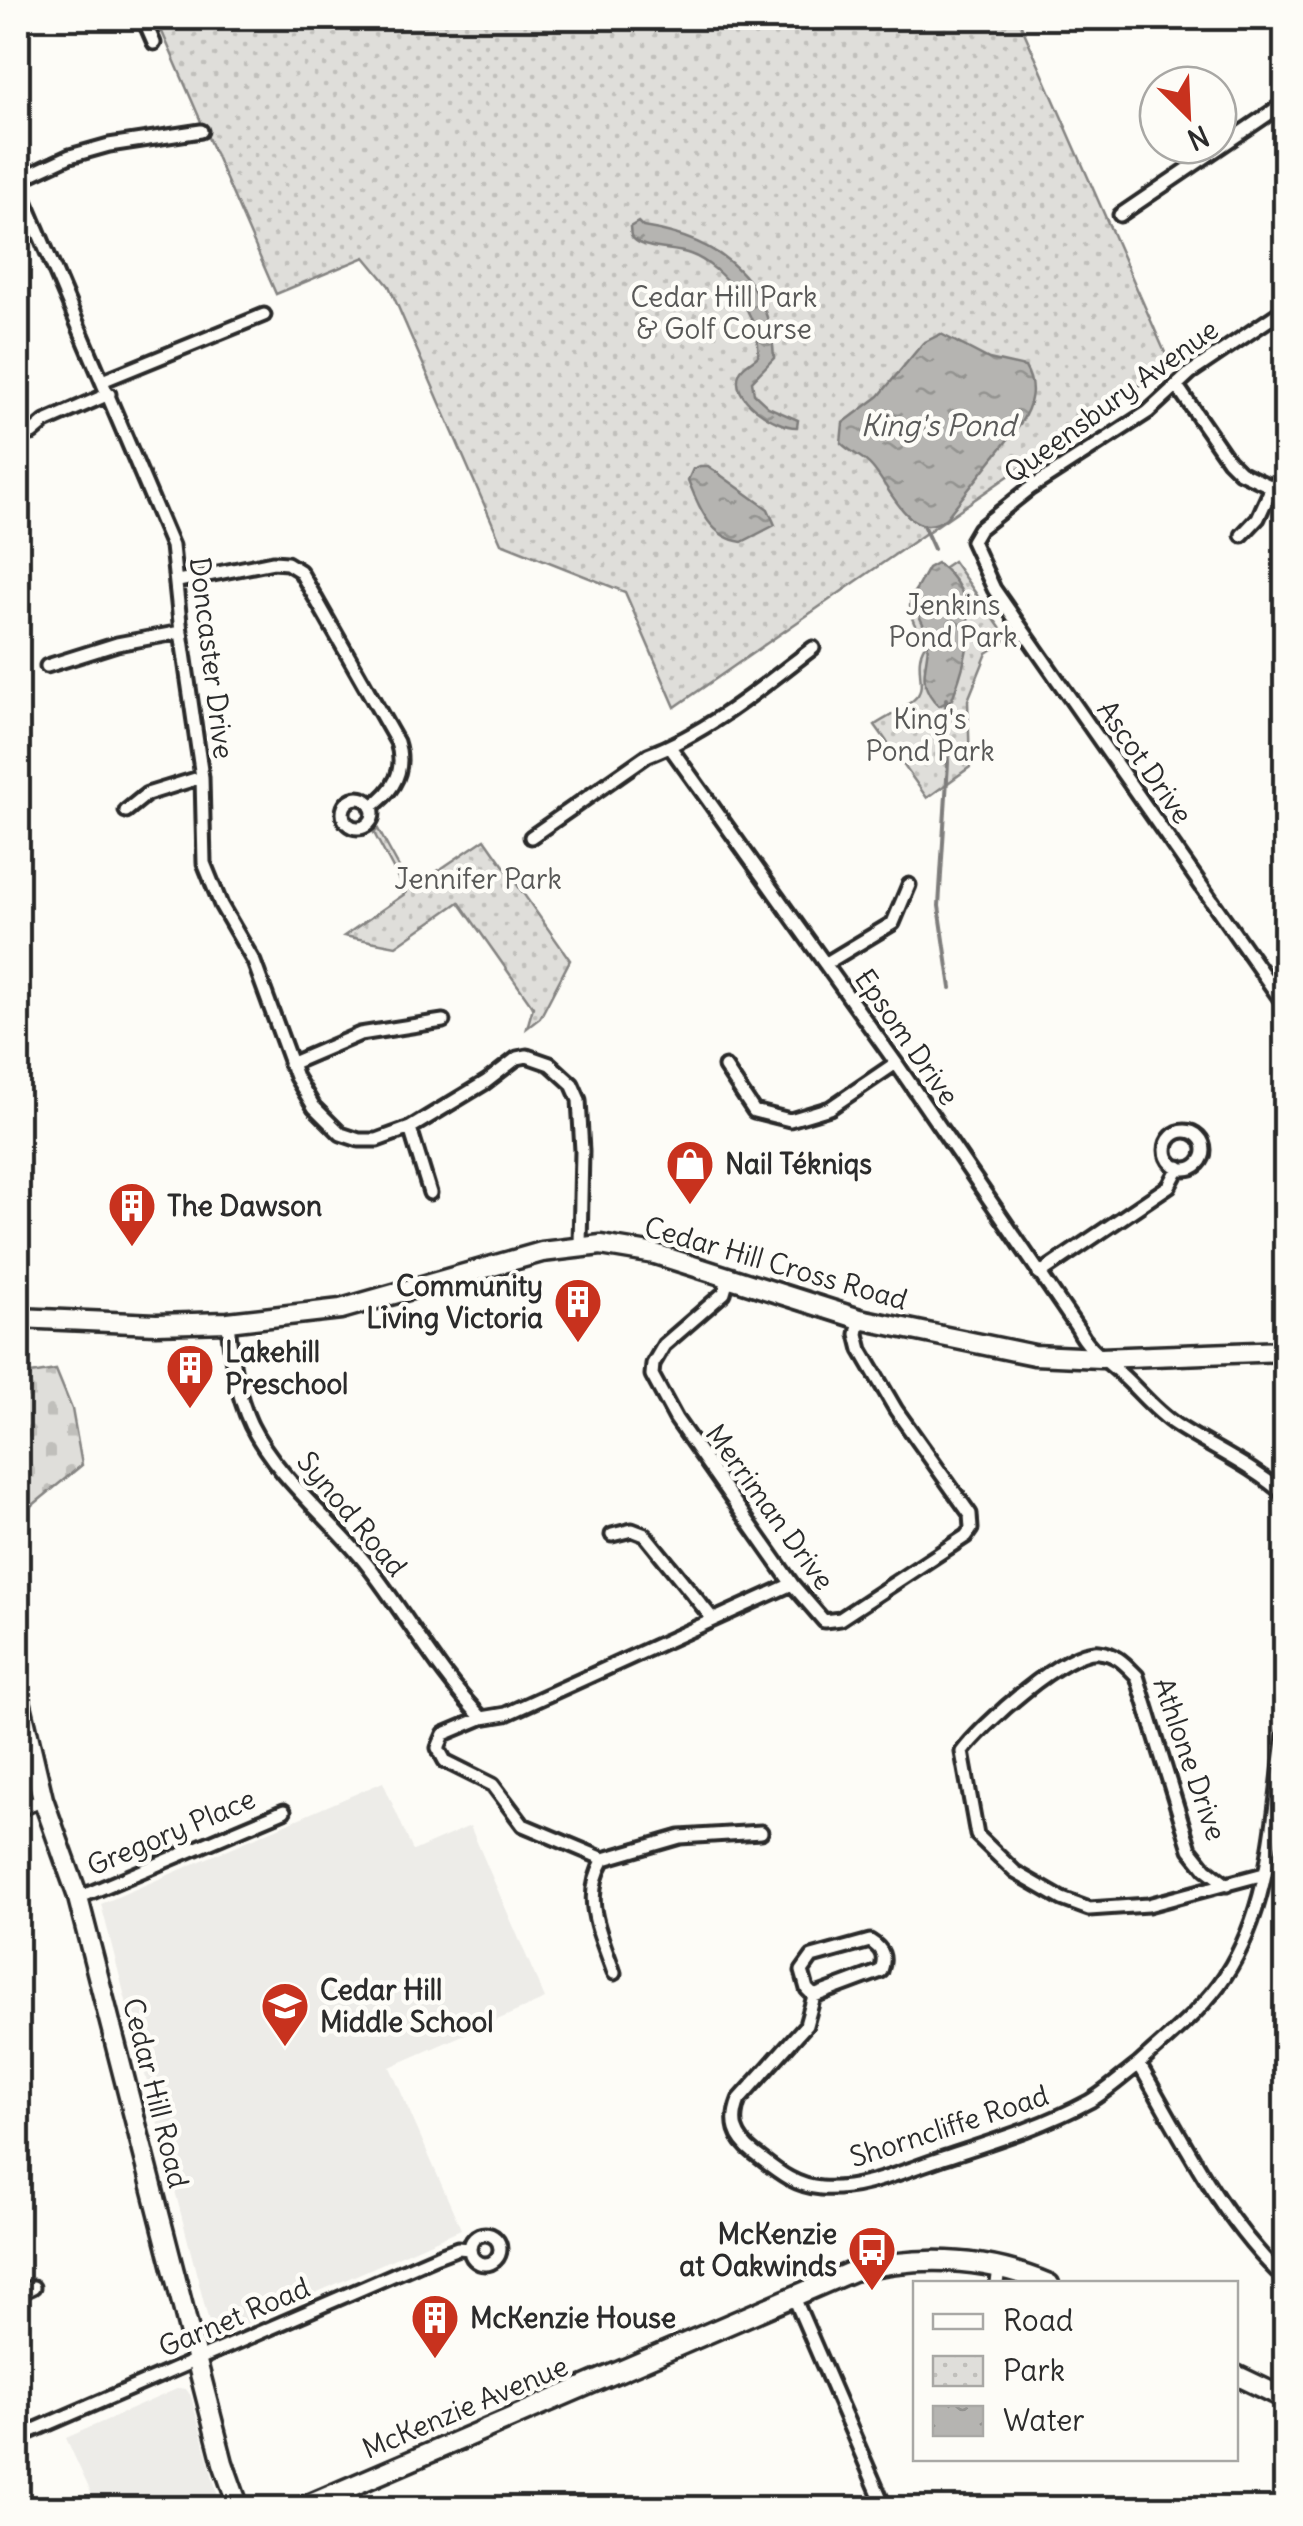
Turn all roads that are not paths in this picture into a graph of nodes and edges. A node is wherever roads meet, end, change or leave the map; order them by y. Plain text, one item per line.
1 (144, 18) edge
2 (154, 42) dead end
3 (1286, 102) edge
4 (201, 131) dead end
5 (18, 182) edge
6 (1120, 215) dead end
7 (1286, 308) edge
8 (264, 315) dead end
9 (102, 381) junction
10 (1178, 386) junction
11 (109, 394) junction
12 (32, 433) dead end
13 (1286, 473) edge
14 (1272, 487) junction
15 (1242, 535) dead end
16 (972, 541) joint
17 (178, 582) junction
18 (181, 632) junction
19 (813, 648) dead end
20 (47, 666) dead end
21 (670, 747) junction
22 (202, 777) junction
23 (372, 807) dead end
24 (126, 811) dead end
25 (531, 836) dead end
26 (909, 886) dead end
27 (825, 964) junction
28 (1286, 1007) edge
29 (443, 1021) dead end
30 (896, 1063) junction
31 (290, 1064) junction
32 (725, 1067) dead end
33 (410, 1128) junction
34 (1178, 1168) dead end
35 (430, 1193) dead end
36 (580, 1245) junction
37 (1040, 1274) junction
38 (728, 1278) junction
39 (18, 1318) edge
40 (860, 1319) junction
41 (228, 1322) junction
42 (1286, 1350) edge
43 (1100, 1358) junction
44 (1286, 1496) edge
45 (612, 1534) dead end
46 (792, 1584) junction
47 (712, 1618) junction
48 (18, 1692) edge
49 (482, 1718) junction
50 (1286, 1726) edge
51 (42, 1799) junction
52 (18, 1810) edge
53 (284, 1812) dead end
54 (762, 1832) dead end
55 (604, 1859) junction
56 (1264, 1874) junction
57 (1226, 1886) junction
58 (78, 1898) junction
59 (614, 1972) dead end
60 (814, 1996) junction
61 (1139, 2064) junction
62 (470, 2249) dead end
63 (998, 2275) edge
64 (1286, 2280) edge
65 (1032, 2281) edge
66 (33, 2288) dead end
67 (18, 2294) edge
68 (793, 2294) junction
69 (197, 2359) junction
70 (1238, 2376) edge
71 (1286, 2399) edge
72 (18, 2437) edge
73 (239, 2508) edge
74 (301, 2508) edge
75 (884, 2508) edge

1 - 2 street
3 - 6 street
4 - 5 street
5 - 9 street, Doncaster Drive
7 - 10 street, Queensbury Avenue
8 - 9 street
9 - 11 street, Doncaster Drive
10 - 14 street
10 - 16 street, Queensbury Avenue
11 - 12 street
11 - 17 street, Doncaster Drive
13 - 14 street
14 - 15 street
16 - 28 street, Ascot Drive
17 - 18 street, Doncaster Drive
17 - 23 street
18 - 20 street
18 - 22 street, Doncaster Drive
19 - 21 street
21 - 25 street
21 - 27 street, Epsom Drive
22 - 24 street
22 - 31 street, Doncaster Drive
26 - 27 street
27 - 30 street, Epsom Drive
29 - 31 street
30 - 32 street
30 - 37 street, Epsom Drive
31 - 33 street, Doncaster Drive
33 - 35 street
33 - 36 street
34 - 37 street
36 - 38 main road, Cedar Hill Cross Road
36 - 41 main road, Cedar Hill Cross Road
37 - 43 street, Epsom Drive
38 - 40 main road, Cedar Hill Cross Road
38 - 46 street, Merriman Drive
39 - 41 main road, Cedar Hill Cross Road
40 - 43 main road, Cedar Hill Cross Road
40 - 46 street, Merriman Drive
41 - 49 street, Synod Road
42 - 43 main road, Cedar Hill Cross Road
43 - 44 street, Epsom Drive
45 - 47 street
46 - 47 street
47 - 49 street
48 - 51 main road, Cedar Hill Road
49 - 55 street
50 - 56 street, Shorncliffe Road
51 - 52 street
51 - 58 main road, Cedar Hill Road
53 - 58 street, Gregory Place
54 - 55 street
55 - 59 street
56 - 57 street, Athlone Drive
56 - 61 street, Shorncliffe Road
57 - 57 street, Athlone Drive
58 - 69 main road, Cedar Hill Road
60 - 60 street
60 - 61 street, Shorncliffe Road
61 - 64 street
62 - 69 street, Garnet Road
63 - 65 main road, McKenzie Avenue
63 - 68 main road, McKenzie Avenue
66 - 67 street
68 - 74 main road, McKenzie Avenue
68 - 75 street
69 - 72 street, Garnet Road
69 - 73 main road, Cedar Hill Road
70 - 71 main road

